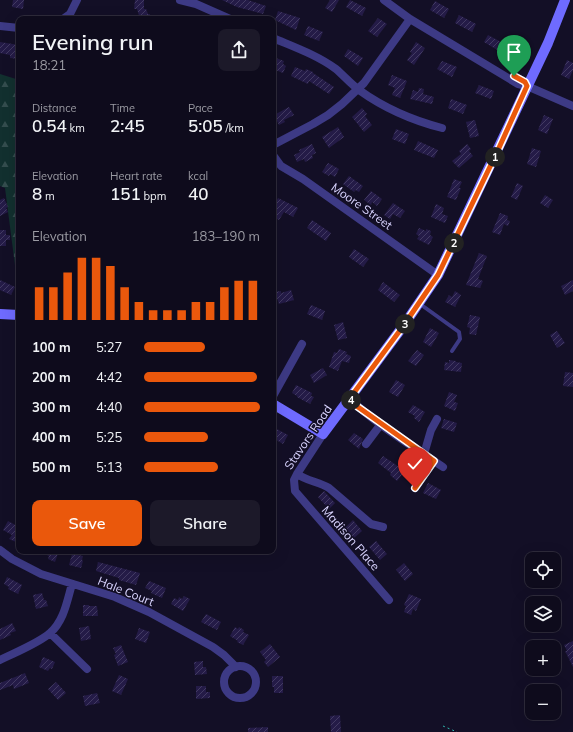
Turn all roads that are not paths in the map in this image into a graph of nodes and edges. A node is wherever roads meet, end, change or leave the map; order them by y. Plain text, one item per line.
1 (77, 0) edge
2 (180, 0) edge
3 (384, 0) edge
4 (565, 0) edge
5 (67, 16) edge
6 (223, 16) edge
7 (410, 19) junction
8 (0, 26) edge
9 (16, 28) edge
10 (276, 39) edge
11 (527, 86) junction
12 (358, 89) junction
13 (573, 106) edge
14 (442, 128) dead end
15 (276, 143) edge
16 (276, 159) edge
17 (438, 275) junction
18 (420, 304) junction
19 (0, 314) edge
20 (16, 315) edge
21 (302, 344) dead end
22 (452, 351) dead end
23 (276, 391) edge
24 (350, 398) junction
25 (276, 406) edge
26 (437, 419) dead end
27 (381, 424) junction
28 (323, 434) junction
29 (366, 444) dead end
30 (424, 454) junction
31 (434, 461) junction
32 (443, 467) dead end
33 (297, 474) junction
34 (415, 488) dead end
35 (295, 491) joint
36 (383, 527) dead end
37 (0, 550) edge
38 (72, 584) junction
39 (389, 600) dead end
40 (50, 633) junction
41 (0, 660) edge
42 (236, 667) dead end
43 (87, 669) dead end

1 - 5 street
2 - 6 street
3 - 7 street
4 - 11 street, Stavors Road
7 - 11 street
7 - 12 street
8 - 9 street
10 - 12 street
11 - 13 street
11 - 17 street, Stavors Road
12 - 14 street
12 - 15 street
16 - 17 street, Moore Street
17 - 18 street, Stavors Road
18 - 22 lane
18 - 24 street, Stavors Road
19 - 20 street
21 - 23 street
24 - 27 street
24 - 28 street, Stavors Road
25 - 28 street
26 - 30 street
27 - 29 street
27 - 30 street
28 - 33 street, Stavors Road
30 - 31 street
31 - 32 street
31 - 34 street
33 - 35 street, Stavors Road
33 - 36 street
35 - 39 street, Madison Place
37 - 38 street, Hale Court
38 - 40 street
38 - 42 street, Hale Court
40 - 41 street
40 - 43 street

